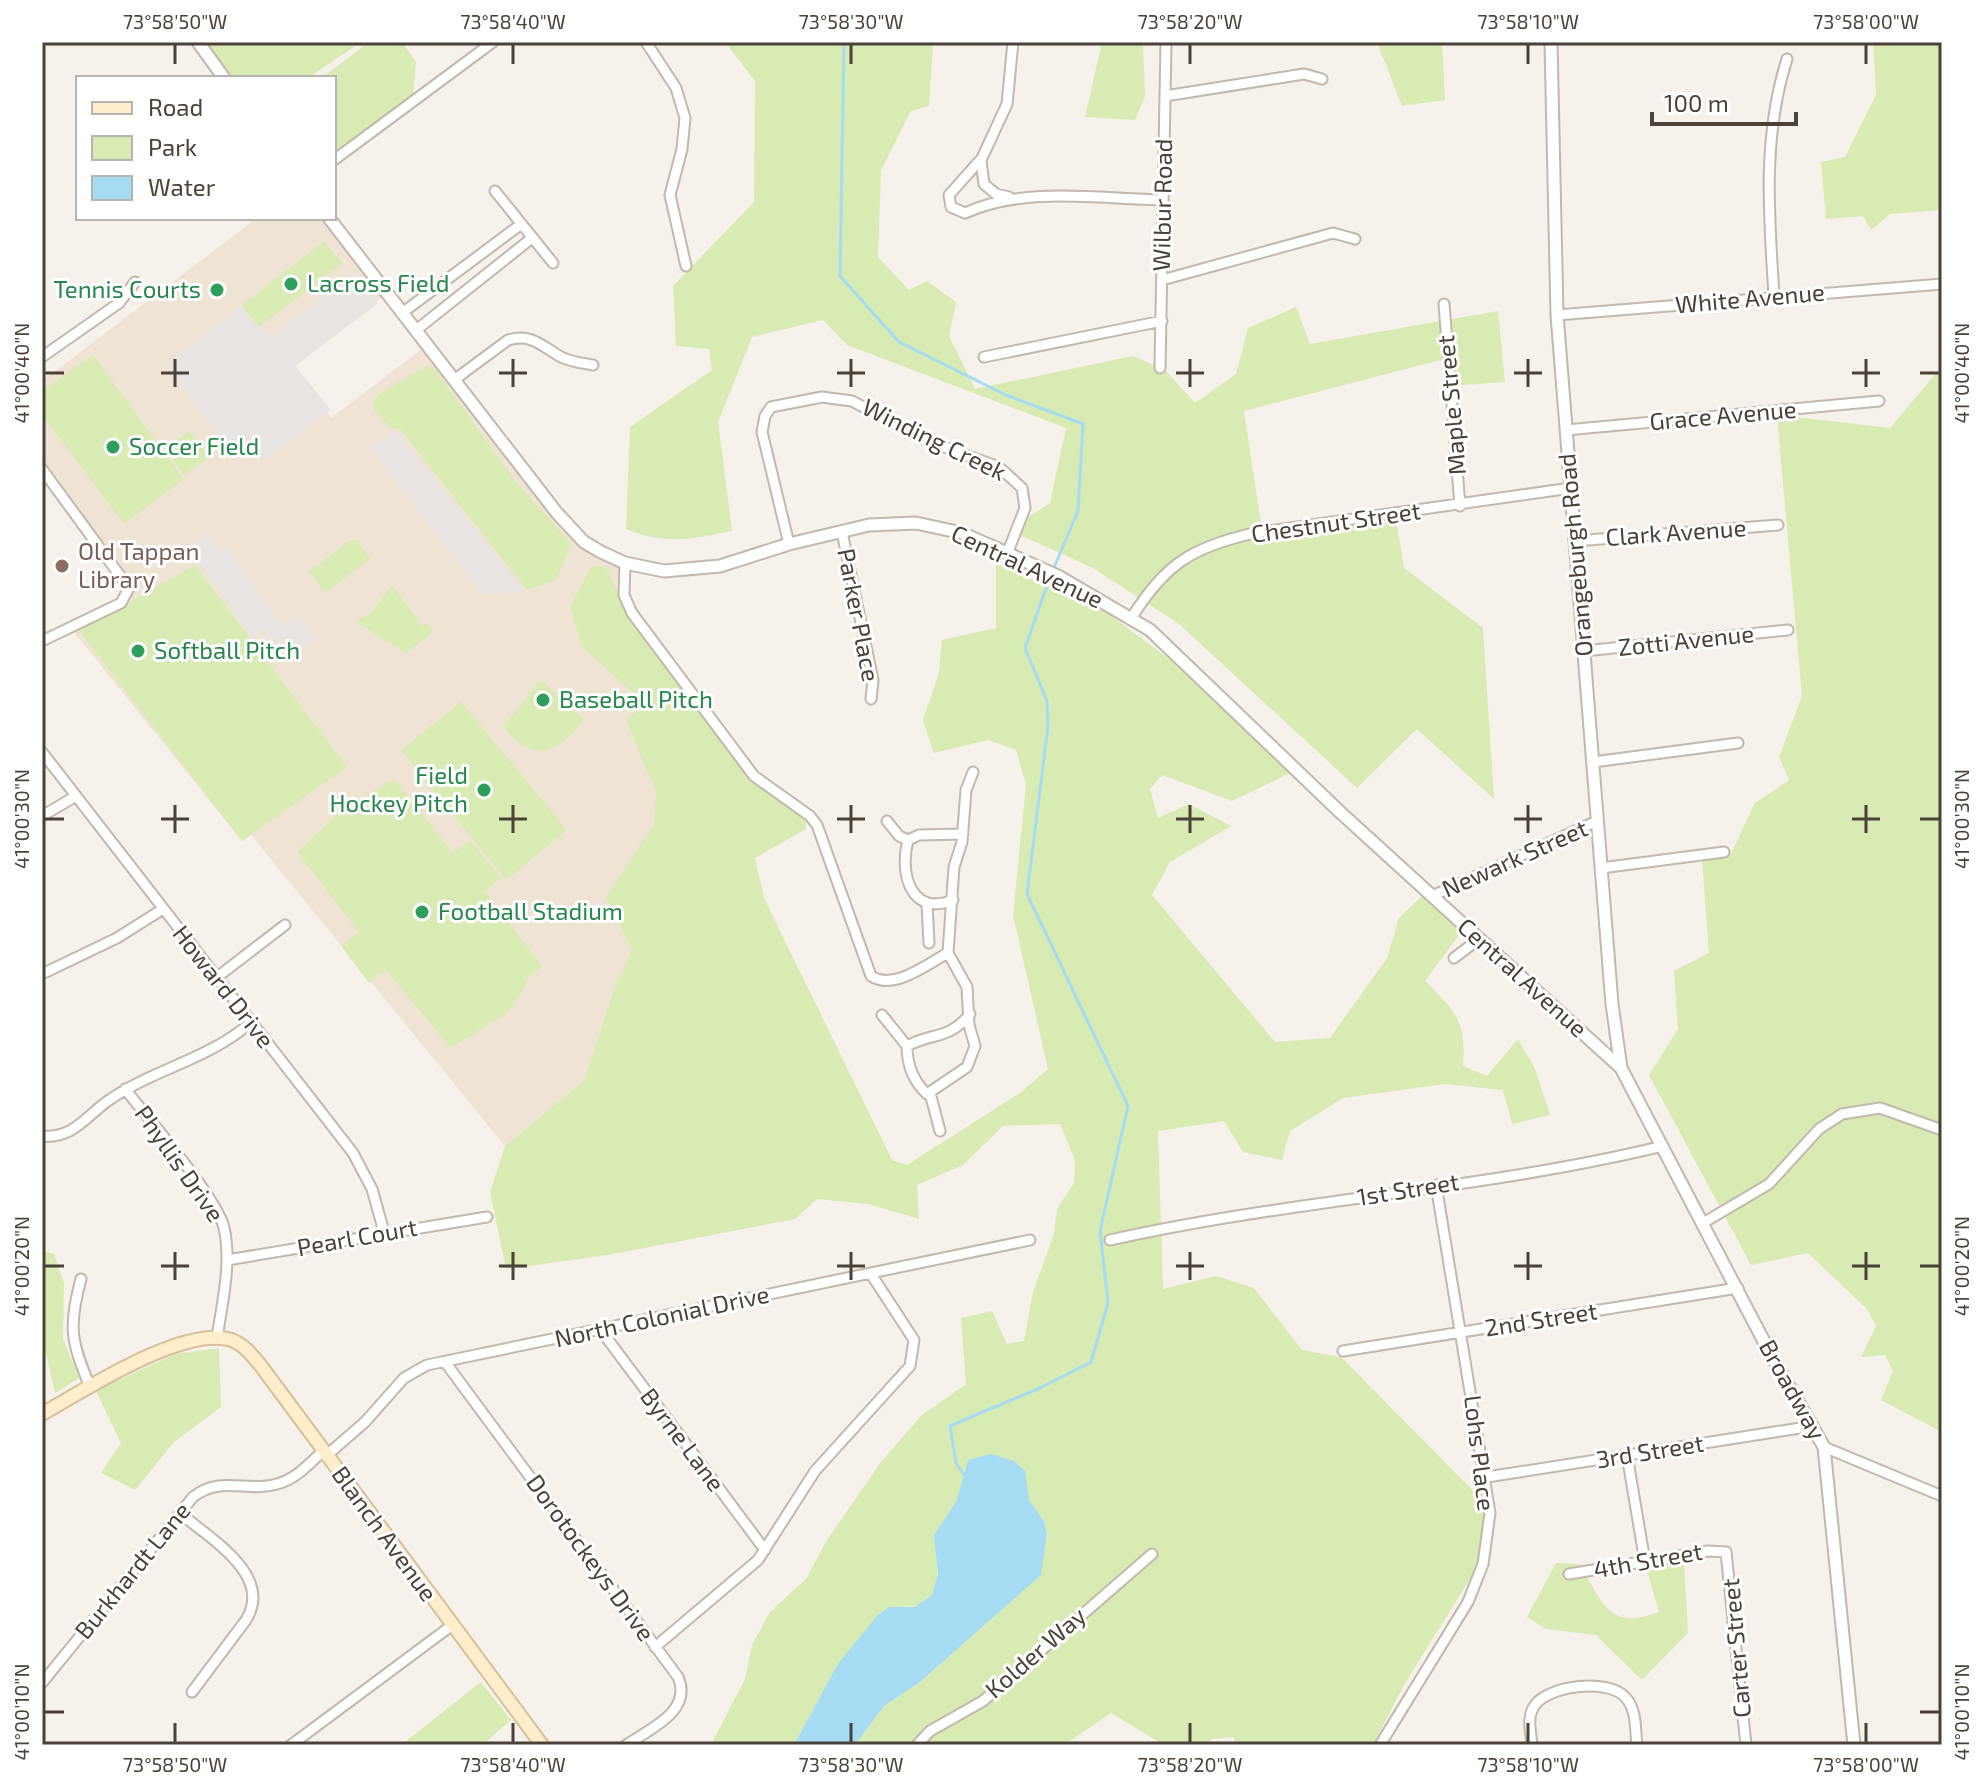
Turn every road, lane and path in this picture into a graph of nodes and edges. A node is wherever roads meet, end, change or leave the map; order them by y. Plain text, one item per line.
1 (198, 42) edge
2 (493, 42) edge
3 (646, 42) edge
4 (1013, 42) edge
5 (1166, 42) edge
6 (1551, 42) edge
7 (1787, 59) dead end
8 (223, 76) edge
9 (1322, 79) dead end
10 (1165, 96) junction
11 (982, 158) junction
12 (336, 159) edge
13 (495, 191) dead end
14 (1020, 198) junction
15 (1162, 200) junction
16 (331, 220) edge
17 (520, 225) junction
18 (532, 238) junction
19 (1355, 239) dead end
20 (470, 262) junction
21 (553, 263) dead end
22 (686, 266) dead end
23 (483, 277) junction
24 (1162, 280) junction
25 (135, 282) dead end
26 (1942, 284) edge
27 (426, 295) junction
28 (1774, 296) junction
29 (1444, 304) dead end
30 (438, 312) junction
31 (402, 313) junction
32 (1557, 315) junction
33 (1162, 321) junction
34 (415, 331) junction
35 (42, 357) edge
36 (984, 357) dead end
37 (593, 365) dead end
38 (1160, 368) dead end
39 (454, 380) junction
40 (1879, 401) dead end
41 (1566, 430) junction
42 (42, 469) edge
43 (1571, 488) junction
44 (1460, 506) junction
45 (1778, 525) dead end
46 (842, 532) junction
47 (1575, 541) junction
48 (789, 544) junction
49 (1007, 554) junction
50 (625, 563) junction
51 (1132, 617) junction
52 (1788, 630) dead end
53 (42, 641) edge
54 (1584, 651) junction
55 (871, 699) dead end
56 (1738, 743) dead end
57 (42, 752) edge
58 (1593, 762) junction
59 (973, 772) dead end
60 (76, 796) junction
61 (42, 816) edge
62 (887, 821) dead end
63 (1597, 821) junction
64 (963, 834) junction
65 (908, 840) junction
66 (1724, 852) dead end
67 (1601, 868) junction
68 (1432, 896) junction
69 (953, 900) junction
70 (927, 904) junction
71 (163, 909) junction
72 (285, 925) dead end
73 (1479, 939) junction
74 (929, 943) dead end
75 (948, 953) junction
76 (1454, 958) dead end
77 (42, 974) edge
78 (216, 978) junction
79 (970, 1014) junction
80 (882, 1015) dead end
81 (250, 1023) junction
82 (907, 1046) junction
83 (1621, 1068) junction
84 (125, 1089) junction
85 (930, 1093) junction
86 (1942, 1130) edge
87 (940, 1131) dead end
88 (42, 1136) edge
89 (1663, 1146) junction
90 (1436, 1185) junction
91 (487, 1217) dead end
92 (1703, 1223) junction
93 (384, 1232) junction
94 (1030, 1240) dead end
95 (1110, 1240) dead end
96 (227, 1260) junction
97 (871, 1274) junction
98 (81, 1279) dead end
99 (1738, 1288) junction
100 (600, 1329) junction
101 (1461, 1332) junction
102 (217, 1338) junction
103 (1343, 1351) dead end
104 (445, 1362) junction
105 (90, 1387) junction
106 (42, 1414) edge
107 (1813, 1426) junction
108 (1824, 1447) junction
109 (325, 1453) junction
110 (1627, 1455) junction
111 (1487, 1477) junction
112 (1942, 1497) edge
113 (180, 1513) junction
114 (765, 1550) junction
115 (1726, 1552) joint
116 (1152, 1554) dead end
117 (1645, 1562) junction
118 (1569, 1574) dead end
119 (451, 1626) junction
120 (655, 1647) junction
121 (42, 1683) edge
122 (192, 1692) dead end
123 (291, 1745) edge
124 (542, 1745) edge
125 (626, 1745) edge
126 (917, 1745) edge
127 (1380, 1745) edge
128 (1532, 1745) edge
129 (1637, 1745) edge
130 (1746, 1745) edge
131 (1854, 1745) edge

1 - 8 street
2 - 12 street
3 - 22 street
4 - 11 street
5 - 10 street, Wilbur Road
6 - 32 street, Orangeburgh Road
7 - 28 street
9 - 10 street
10 - 15 street, Wilbur Road
11 - 14 street
11 - 14 street
13 - 17 street
14 - 15 street
15 - 24 street, Wilbur Road
16 - 31 street, Central Avenue
17 - 18 street
17 - 20 street
18 - 21 street
18 - 23 street
19 - 24 street
20 - 23 street
20 - 27 street
23 - 30 street
24 - 33 street, Wilbur Road
25 - 35 street
26 - 28 street, White Avenue
27 - 30 street
27 - 31 street
28 - 32 street, White Avenue
29 - 44 street, Maple Street
30 - 34 street
31 - 34 street, Central Avenue
32 - 41 street, Orangeburgh Road
33 - 36 street
33 - 38 street, Wilbur Road
34 - 39 street, Central Avenue
37 - 39 street
39 - 50 street, Central Avenue
40 - 41 street, Grace Avenue
41 - 43 street, Orangeburgh Road
42 - 53 street
43 - 44 street, Chestnut Street
43 - 47 street, Orangeburgh Road
44 - 51 street, Chestnut Street
45 - 47 street, Clark Avenue
46 - 48 street, Central Avenue
46 - 49 street, Central Avenue
46 - 55 street, Parker Place
47 - 54 street, Orangeburgh Road
48 - 49 street, Winding Creek
48 - 50 street, Central Avenue
49 - 51 street, Central Avenue
50 - 75 street
51 - 68 street, Central Avenue
52 - 54 street, Zotti Avenue
54 - 58 street, Orangeburgh Road
56 - 58 street
57 - 60 street, Howard Drive
58 - 63 street, Orangeburgh Road
59 - 64 street
60 - 61 street
60 - 71 street, Howard Drive
62 - 65 street
63 - 67 street, Orangeburgh Road
63 - 68 street, Newark Street
64 - 65 street
64 - 69 street
65 - 70 street
66 - 67 street
67 - 83 street, Orangeburgh Road
68 - 73 street, Central Avenue
69 - 70 street
69 - 75 street
70 - 74 street
71 - 77 street
71 - 78 street, Howard Drive
72 - 78 street
73 - 76 street
73 - 83 street, Central Avenue
75 - 79 street
78 - 81 street, Howard Drive
79 - 82 street
79 - 85 street
80 - 82 street
81 - 84 street
81 - 93 street, Howard Drive
82 - 85 street
83 - 89 street, Broadway
84 - 88 street
84 - 96 street, Phyllis Drive
85 - 87 street
86 - 92 street
89 - 90 street, 1st Street
89 - 92 street, Broadway
90 - 95 street, 1st Street
90 - 101 street, Lohs Place
91 - 93 street, Pearl Court
92 - 99 street, Broadway
93 - 96 street, Pearl Court
94 - 97 street, North Colonial Drive
96 - 102 street, Phyllis Drive
97 - 100 street, North Colonial Drive
97 - 114 street
98 - 105 street
99 - 101 street, 2nd Street
99 - 107 street, Broadway
100 - 104 street, North Colonial Drive
100 - 114 street, Byrne Lane
101 - 103 street, 2nd Street
101 - 111 street, Lohs Place
102 - 105 main road
102 - 109 main road, Blanch Avenue
104 - 109 street, North Colonial Drive
104 - 120 street, Dorotockeys Drive
105 - 106 main road
107 - 108 street, Broadway
107 - 110 street, 3rd Street
108 - 112 street
108 - 131 street, Broadway
109 - 113 street, Burkhardt Lane
109 - 119 main road, Blanch Avenue
110 - 111 street, 3rd Street
110 - 117 street
111 - 127 street, Lohs Place
113 - 121 street, Burkhardt Lane
113 - 122 street
114 - 120 street
115 - 117 street, 4th Street
115 - 130 street, Carter Street
116 - 126 street, Kolder Way
117 - 118 street, 4th Street
119 - 123 street
119 - 124 main road, Blanch Avenue
120 - 125 street, Dorotockeys Drive
128 - 129 street

